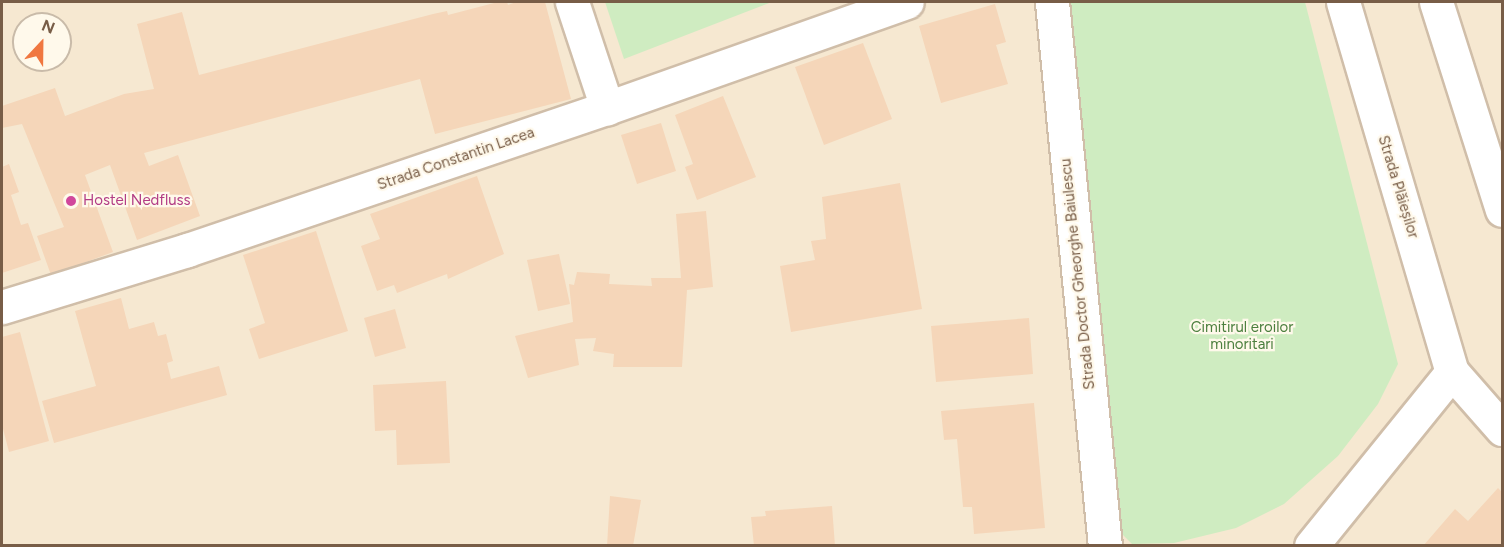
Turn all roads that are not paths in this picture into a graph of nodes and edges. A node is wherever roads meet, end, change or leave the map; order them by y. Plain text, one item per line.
1 (572, 2) edge
2 (907, 2) edge
3 (1052, 2) edge
4 (1343, 2) edge
5 (1436, 2) edge
6 (608, 108) junction
7 (1503, 210) edge
8 (2, 307) edge
9 (1452, 372) junction
10 (1503, 429) edge
11 (1105, 546) edge
12 (1311, 546) edge

1 - 6 street
2 - 6 street, Strada Constantin Lacea
3 - 11 street, Strada Doctor Gheorghe Baiulescu
4 - 9 street, Strada Plăieșilor
5 - 7 street
6 - 8 street, Strada Constantin Lacea
9 - 10 street, Strada Plăieșilor
9 - 12 street

